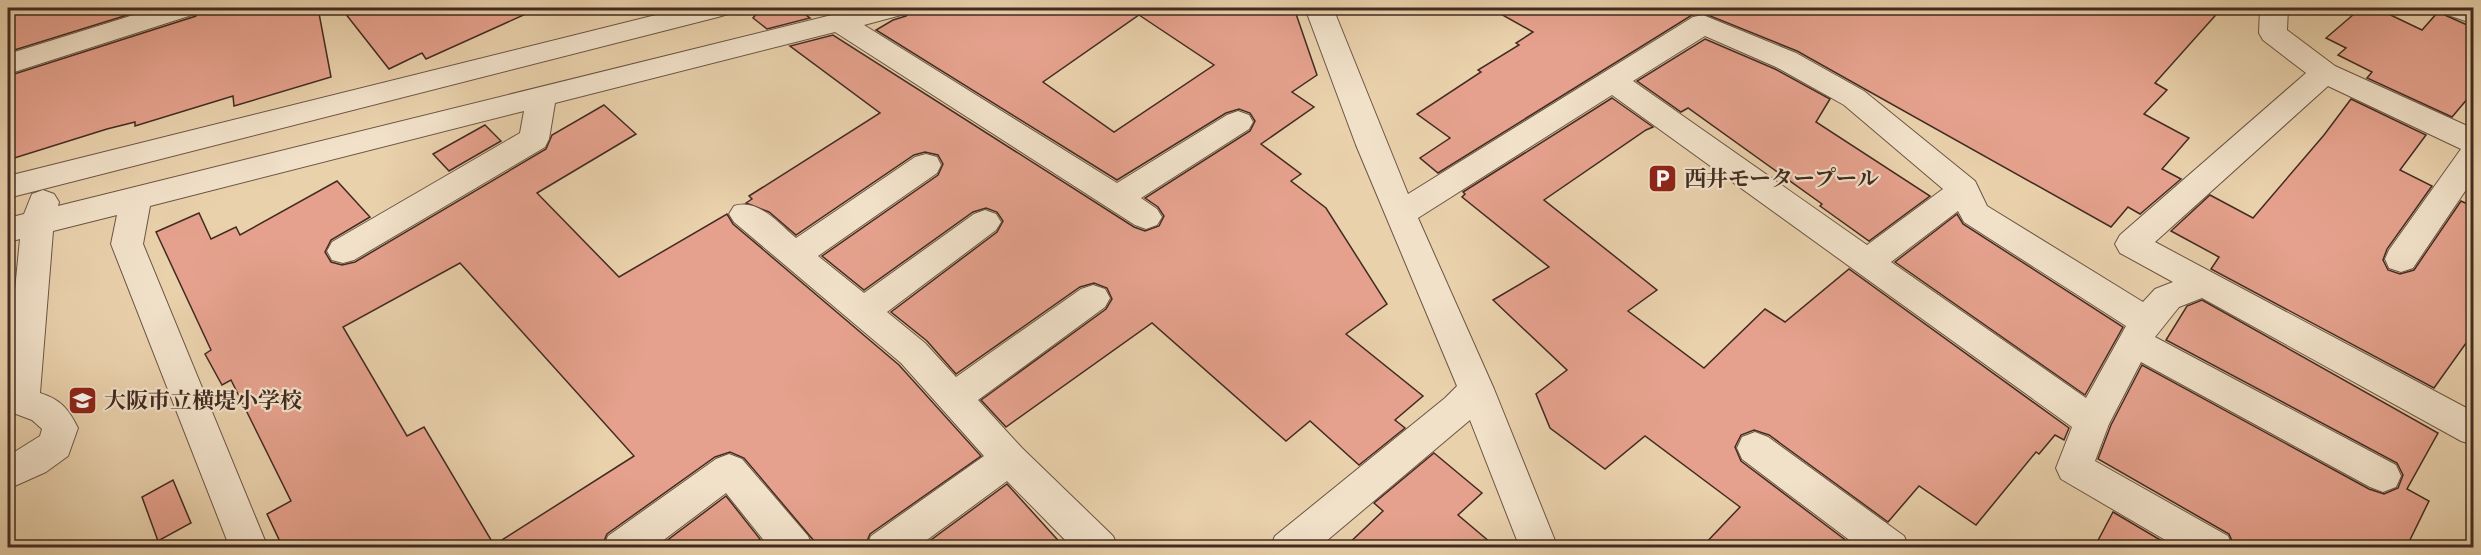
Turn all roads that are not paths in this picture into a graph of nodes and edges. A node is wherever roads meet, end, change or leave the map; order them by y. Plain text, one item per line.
1 (185, 8) edge
2 (718, 8) edge
3 (895, 8) edge
4 (1319, 8) edge
5 (2274, 8) edge
6 (2455, 8) edge
7 (2474, 15) edge
8 (839, 22) junction
9 (8, 64) edge
10 (2325, 73) junction
11 (1612, 81) junction
12 (541, 97) junction
13 (1238, 122) dead end
14 (2474, 142) edge
15 (2474, 154) edge
16 (926, 165) dead end
17 (49, 177) junction
18 (8, 187) edge
19 (1964, 189) junction
20 (136, 196) junction
21 (1117, 198) junction
22 (745, 214) dead end
23 (1401, 214) junction
24 (1146, 217) dead end
25 (985, 222) dead end
26 (23, 226) edge
27 (343, 251) dead end
28 (795, 255) junction
29 (2401, 259) dead end
30 (1867, 263) junction
31 (2204, 284) junction
32 (1093, 298) dead end
33 (862, 312) junction
34 (2140, 332) junction
35 (1476, 389) junction
36 (954, 398) junction
37 (14, 407) edge
38 (2092, 422) junction
39 (2474, 429) edge
40 (1755, 448) dead end
41 (1009, 459) junction
42 (8, 473) edge
43 (2383, 476) dead end
44 (249, 548) edge
45 (622, 548) edge
46 (794, 548) edge
47 (885, 548) edge
48 (1099, 548) edge
49 (1289, 548) edge
50 (1539, 548) edge
51 (1890, 548) edge
52 (2214, 548) edge

1 - 9 street
2 - 17 street
3 - 8 street
4 - 23 street
5 - 10 street
6 - 7 street
8 - 12 street
8 - 21 street
10 - 14 street
10 - 31 street
11 - 19 street
11 - 23 street
11 - 30 street
12 - 20 street
12 - 27 street
13 - 21 street
15 - 29 street
16 - 28 street
17 - 18 street
17 - 26 street
19 - 30 street
19 - 34 street
20 - 26 street
20 - 44 street
21 - 24 street
22 - 28 street
23 - 35 street
25 - 33 street
26 - 37 street
28 - 33 street
30 - 38 street
31 - 34 street
31 - 39 street
32 - 36 street
33 - 36 street
34 - 38 street
34 - 43 street
35 - 49 street
35 - 50 street
36 - 41 street
37 - 42 street
38 - 52 street
40 - 51 street
41 - 47 street
41 - 48 street
45 - 46 street

